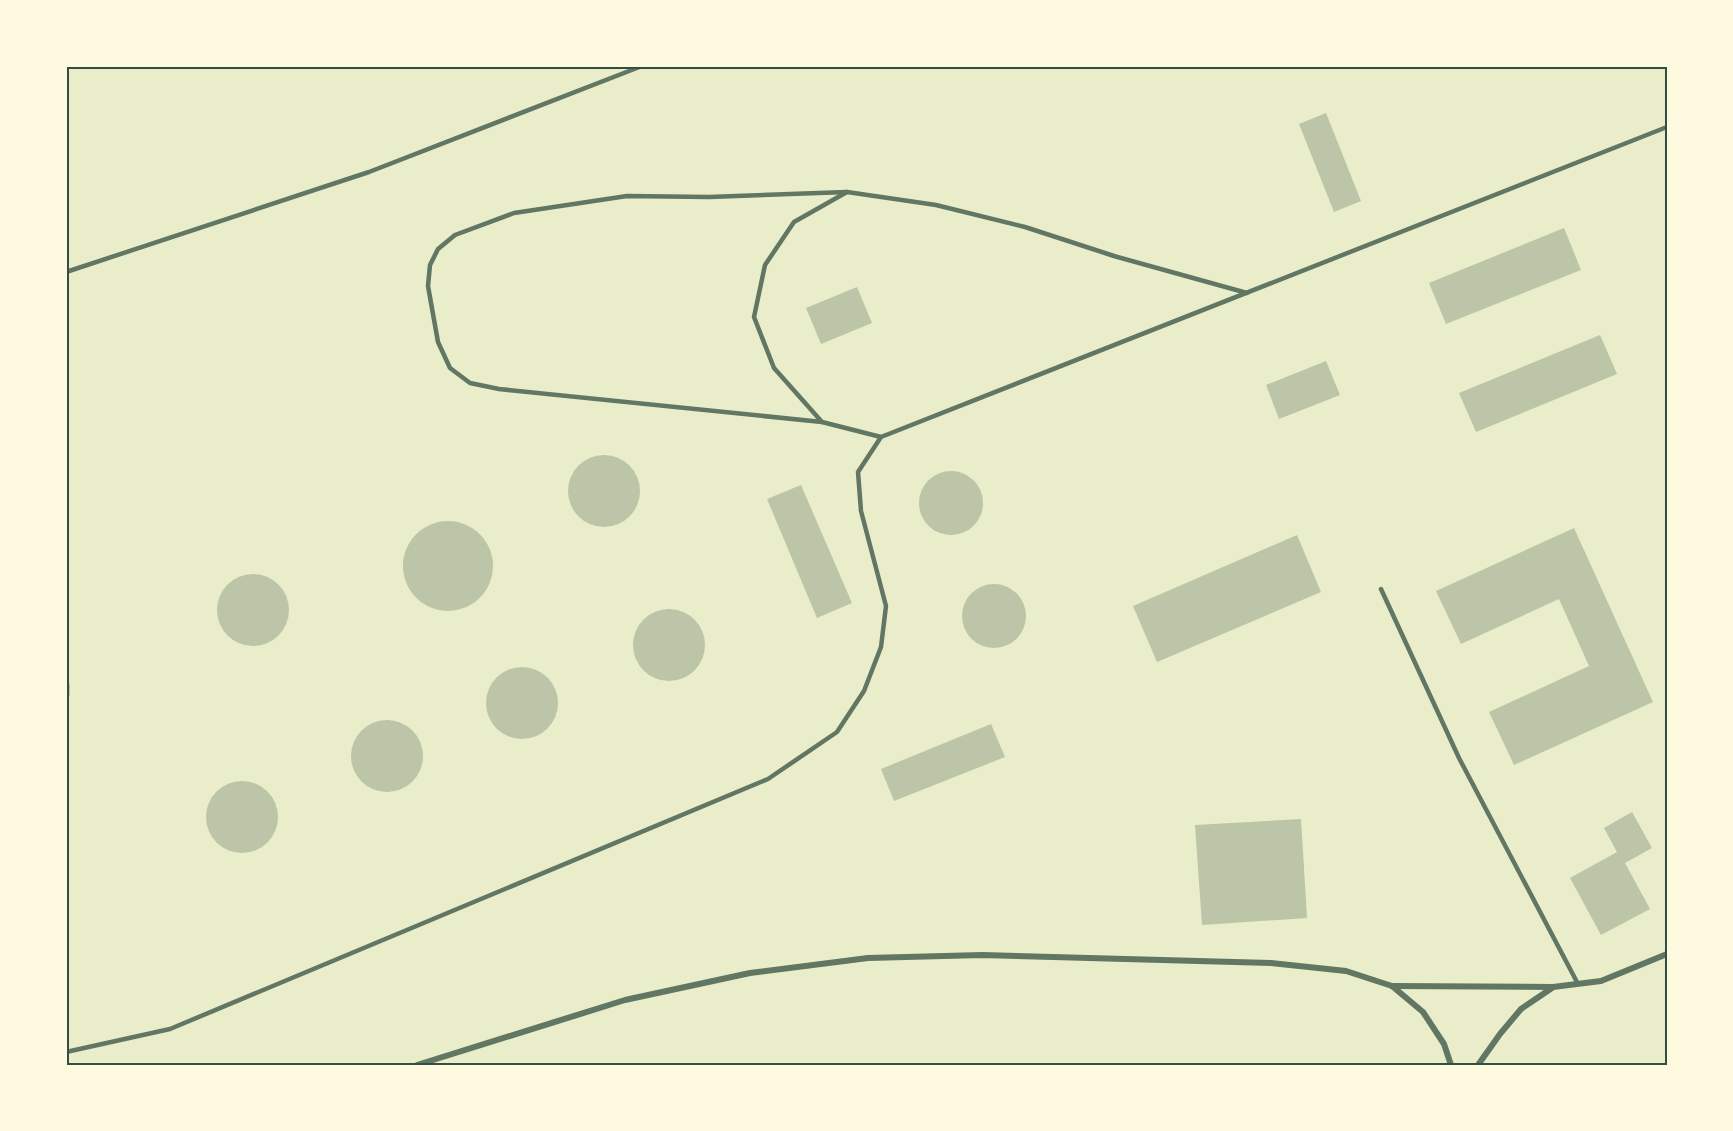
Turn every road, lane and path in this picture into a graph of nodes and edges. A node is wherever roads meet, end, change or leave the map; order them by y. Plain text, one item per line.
1 (642, 66) edge
2 (1667, 127) edge
3 (847, 192) junction
4 (66, 272) edge
5 (1247, 293) junction
6 (822, 422) junction
7 (881, 437) junction
8 (1381, 589) dead end
9 (1667, 954) edge
10 (1578, 984) junction
11 (1392, 986) junction
12 (1553, 987) junction
13 (66, 1052) edge
14 (417, 1065) edge
15 (1451, 1065) edge
16 (1478, 1065) edge

1 - 4 lane
2 - 5 lane
3 - 5 lane
3 - 6 lane
3 - 6 lane
5 - 7 lane
6 - 7 lane
7 - 13 lane
8 - 10 lane
9 - 10 street
10 - 12 street
11 - 12 street
11 - 14 street
11 - 15 street
12 - 16 street

